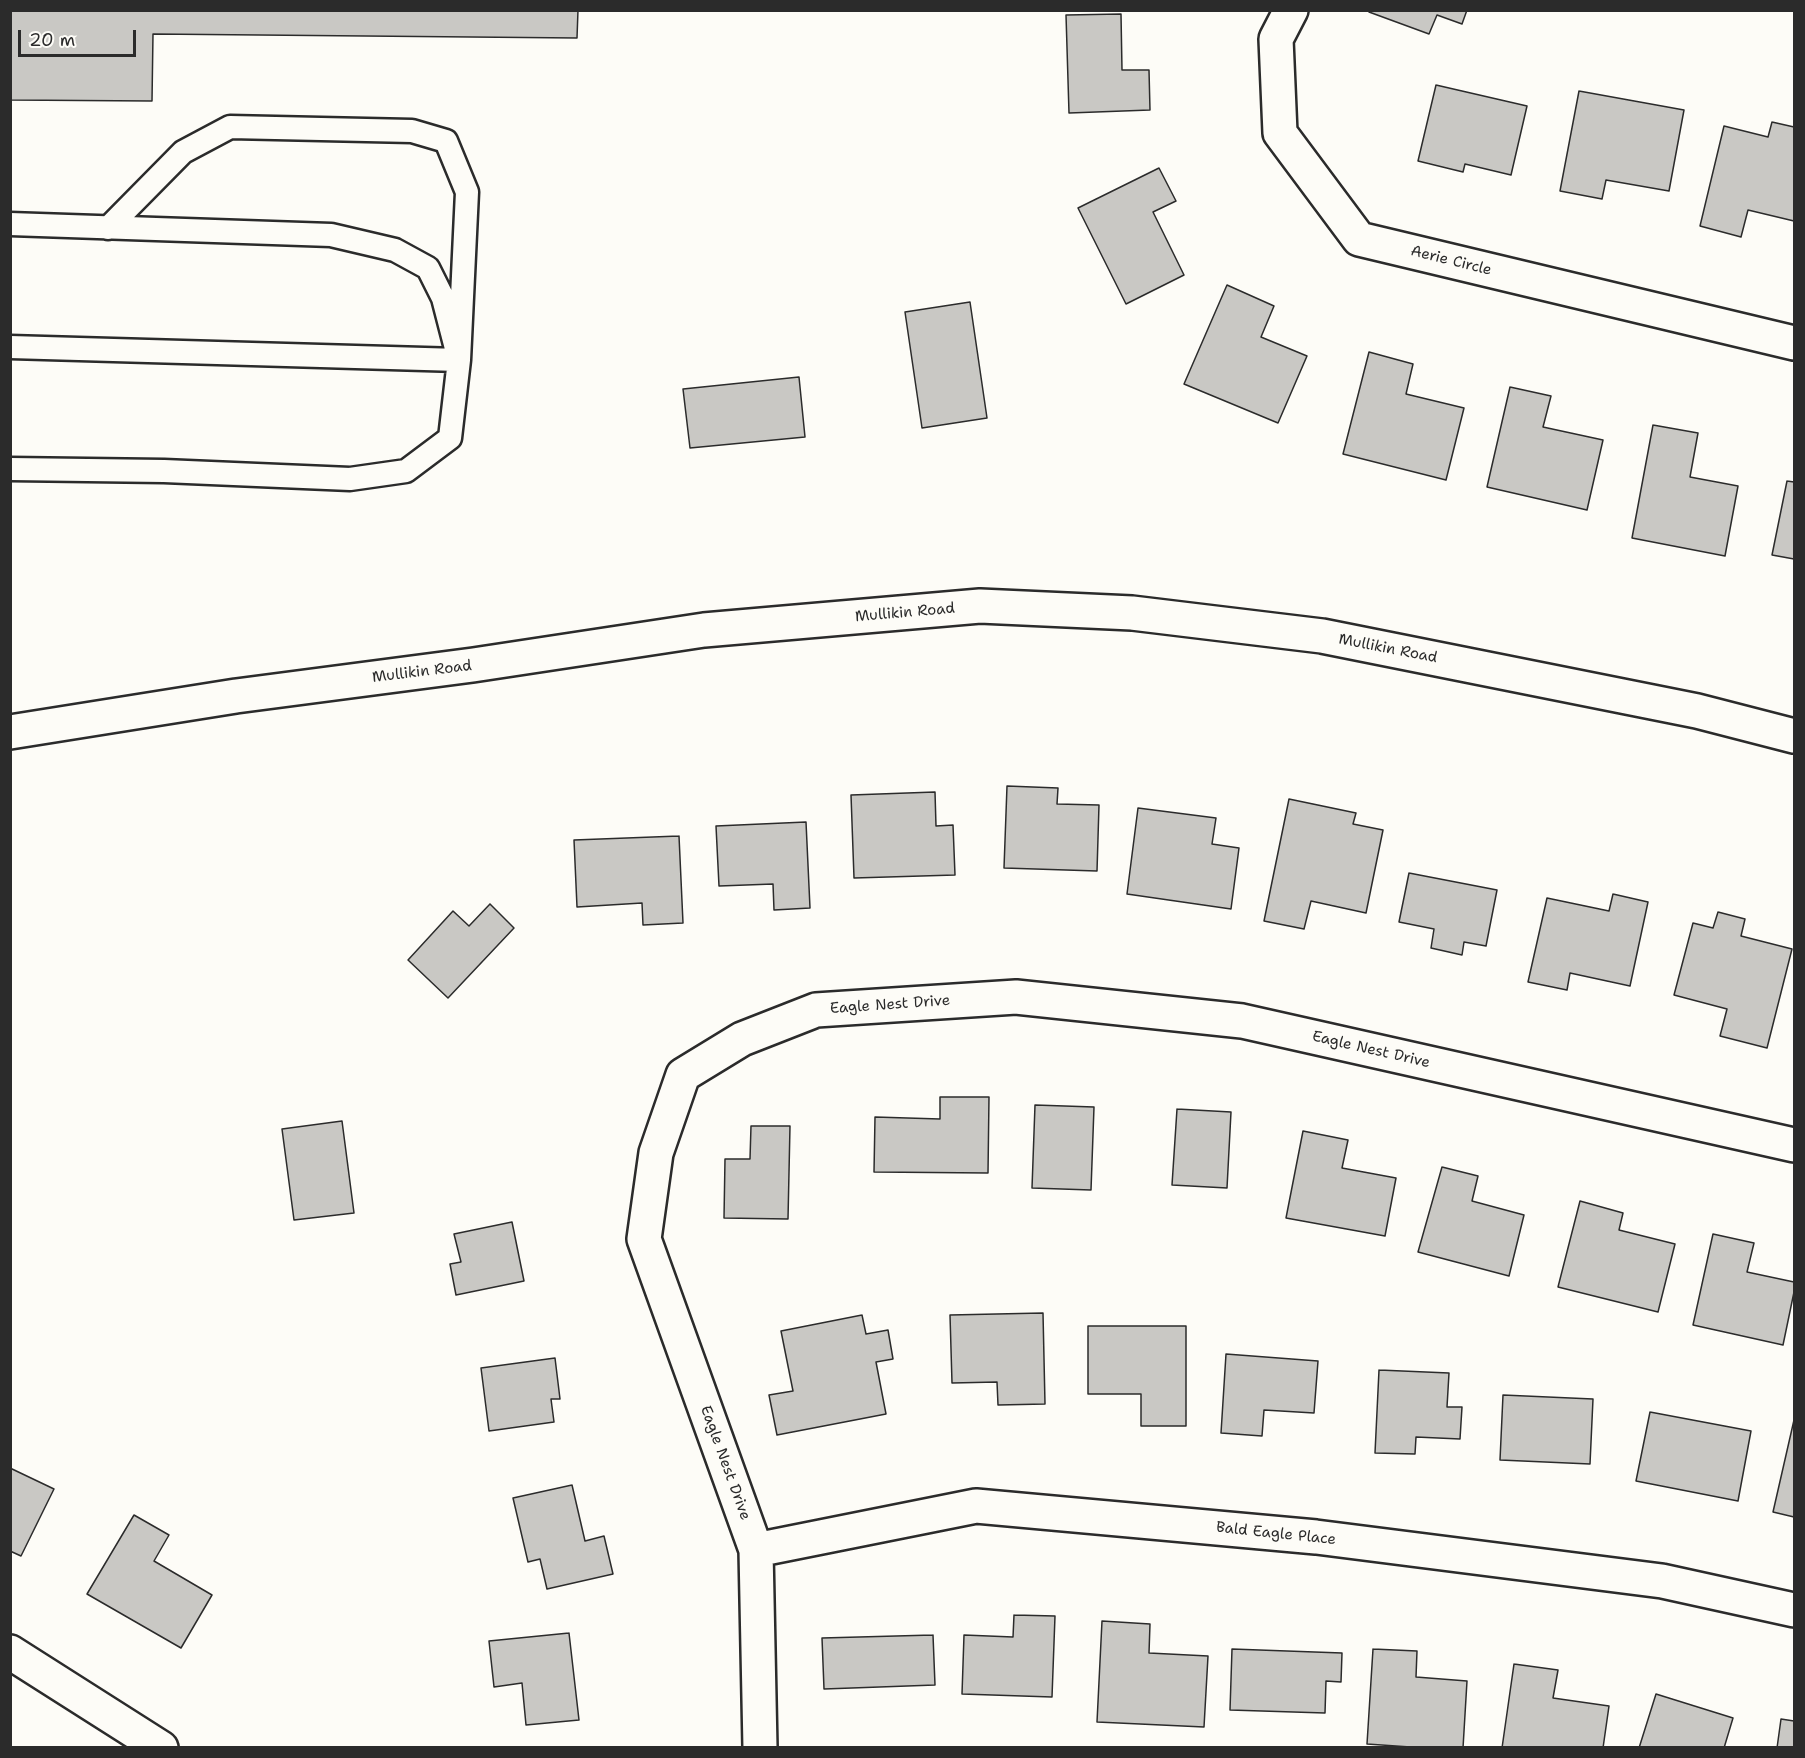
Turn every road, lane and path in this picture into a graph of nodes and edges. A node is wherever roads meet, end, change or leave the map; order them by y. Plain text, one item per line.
1 (1291, 10) edge
2 (10, 225) edge
3 (108, 228) junction
4 (1794, 343) edge
5 (10, 347) edge
6 (459, 360) junction
7 (10, 469) edge
8 (10, 732) edge
9 (1794, 736) edge
10 (1794, 1145) edge
11 (756, 1550) junction
12 (1794, 1610) edge
13 (10, 1652) edge
14 (161, 1748) edge
15 (760, 1748) edge

1 - 4 street, Aerie Circle
2 - 3 lane
3 - 6 lane
3 - 6 lane
5 - 6 lane
6 - 7 lane
8 - 9 street, Mullikin Road
10 - 11 street, Eagle Nest Drive
11 - 12 street, Bald Eagle Place
11 - 15 street, Eagle Nest Drive
13 - 14 street

